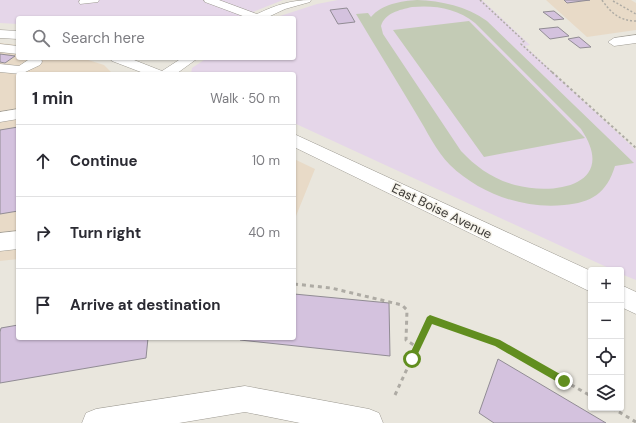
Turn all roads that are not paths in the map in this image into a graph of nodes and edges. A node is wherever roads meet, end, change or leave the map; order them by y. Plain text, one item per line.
1 (209, 0) edge
2 (306, 0) edge
3 (253, 16) edge
4 (262, 16) edge
5 (0, 34) edge
6 (16, 35) edge
7 (636, 39) edge
8 (614, 42) dead end
9 (0, 48) edge
10 (16, 50) edge
11 (34, 60) edge
12 (122, 60) edge
13 (188, 60) edge
14 (0, 68) edge
15 (153, 72) edge
16 (170, 72) edge
17 (16, 114) edge
18 (0, 117) edge
19 (296, 141) edge
20 (16, 240) edge
21 (0, 242) edge
22 (588, 281) edge
23 (624, 297) edge
24 (636, 303) edge
25 (96, 423) edge
26 (369, 423) edge

1 - 3 street
2 - 4 street
5 - 6 street
7 - 8 street
9 - 10 street
11 - 14 street
12 - 15 street
13 - 16 street
17 - 18 street
19 - 22 street, East Boise Avenue
20 - 21 street
23 - 24 street
25 - 26 street

